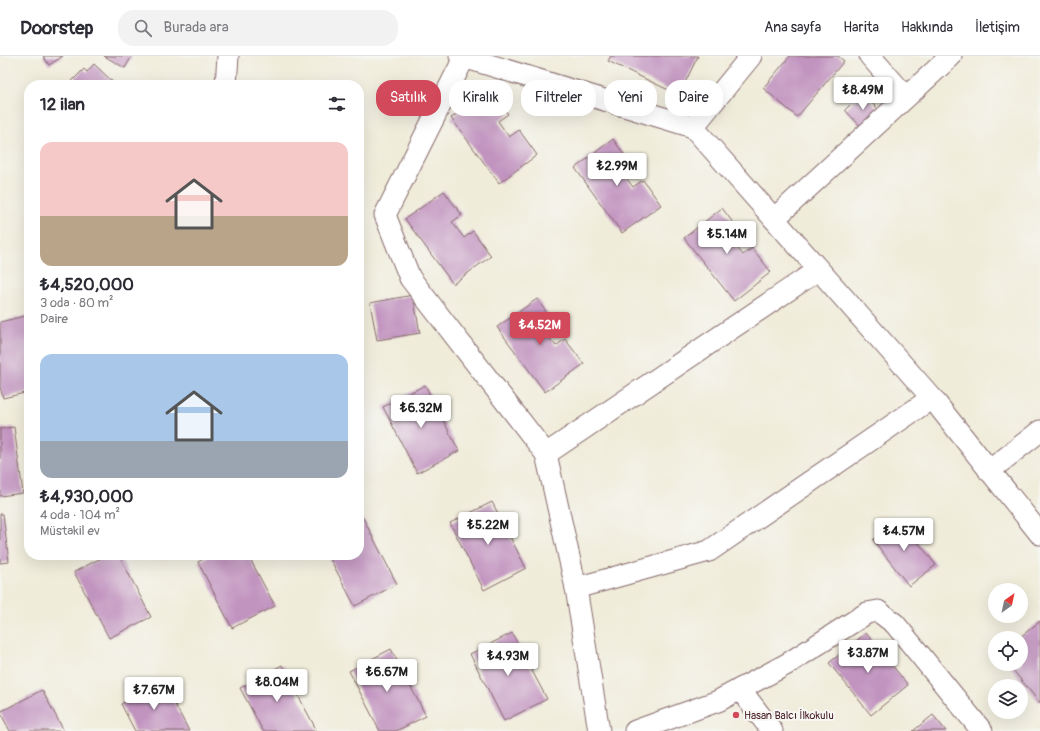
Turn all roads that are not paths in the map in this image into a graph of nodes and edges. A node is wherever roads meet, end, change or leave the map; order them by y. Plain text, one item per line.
1 (228, 56) edge
2 (751, 56) edge
3 (870, 56) edge
4 (951, 56) edge
5 (462, 57) edge
6 (226, 80) edge
7 (906, 97) junction
8 (693, 127) junction
9 (774, 219) junction
10 (818, 270) junction
11 (932, 398) junction
12 (1040, 432) edge
13 (546, 454) junction
14 (989, 471) junction
15 (1040, 534) edge
16 (576, 588) junction
17 (740, 689) junction
18 (599, 731) edge
19 (635, 731) edge
20 (772, 731) edge
21 (982, 731) edge

1 - 6 street
2 - 8 street
3 - 7 street
4 - 7 street
5 - 8 street
5 - 13 street
7 - 9 street
8 - 9 street
9 - 10 street
10 - 11 street
10 - 13 street
11 - 14 street
11 - 16 street
12 - 14 street
13 - 16 street
14 - 15 street
16 - 18 street
17 - 19 street
17 - 20 street
17 - 21 street

